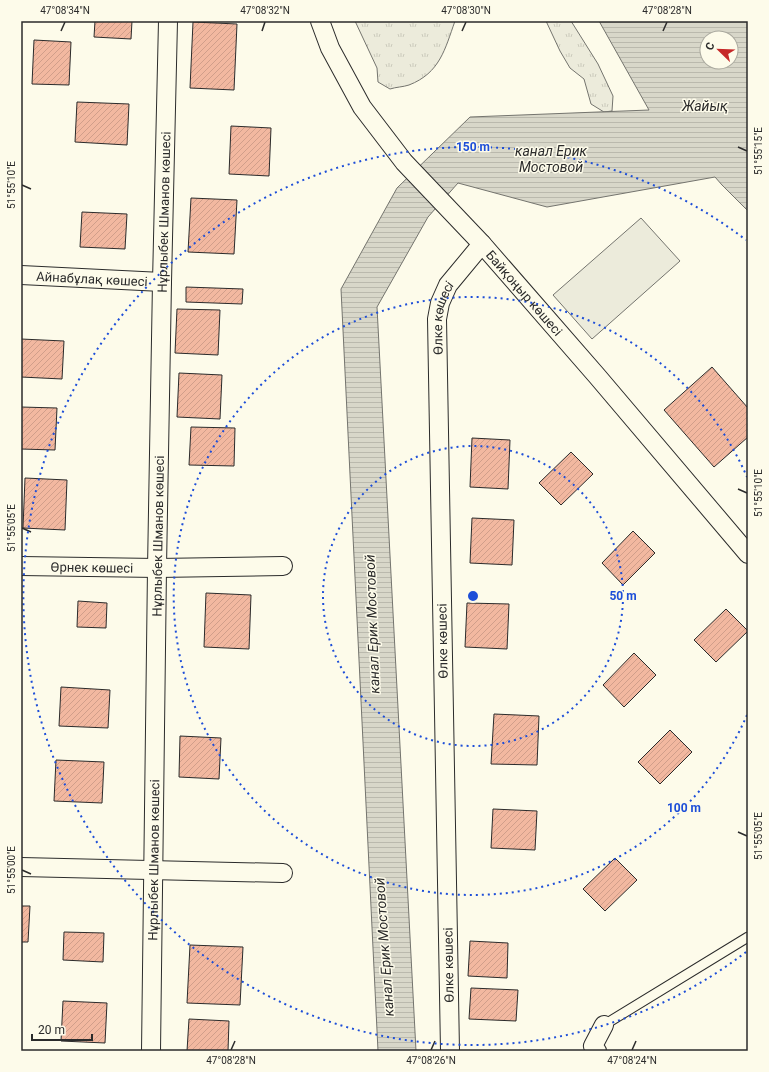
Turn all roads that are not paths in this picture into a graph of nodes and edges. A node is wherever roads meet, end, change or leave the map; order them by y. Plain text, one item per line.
1 (168, 21) edge
2 (320, 21) edge
3 (482, 244) junction
4 (21, 276) edge
5 (162, 282) junction
6 (748, 554) edge
7 (21, 566) edge
8 (284, 566) dead end
9 (157, 568) junction
10 (21, 867) edge
11 (154, 871) junction
12 (283, 873) dead end
13 (748, 937) edge
14 (604, 1025) joint
15 (592, 1050) edge
16 (151, 1051) edge
17 (450, 1051) edge

1 - 5 street, Нұрлыбек Шманов көшесі
2 - 3 street, Байқоңыр көшесi
3 - 6 street, Байқоңыр көшесi
3 - 17 street, Өлке көшесі
4 - 5 street, Айнабұлақ көшесі
5 - 9 street, Нұрлыбек Шманов көшесі
7 - 9 street, Өрнек көшесі
8 - 9 street, Өрнек көшесі
9 - 11 street, Нұрлыбек Шманов көшесі
10 - 11 street
11 - 12 street
11 - 16 street, Нұрлыбек Шманов көшесі
13 - 14 lane
14 - 15 street

